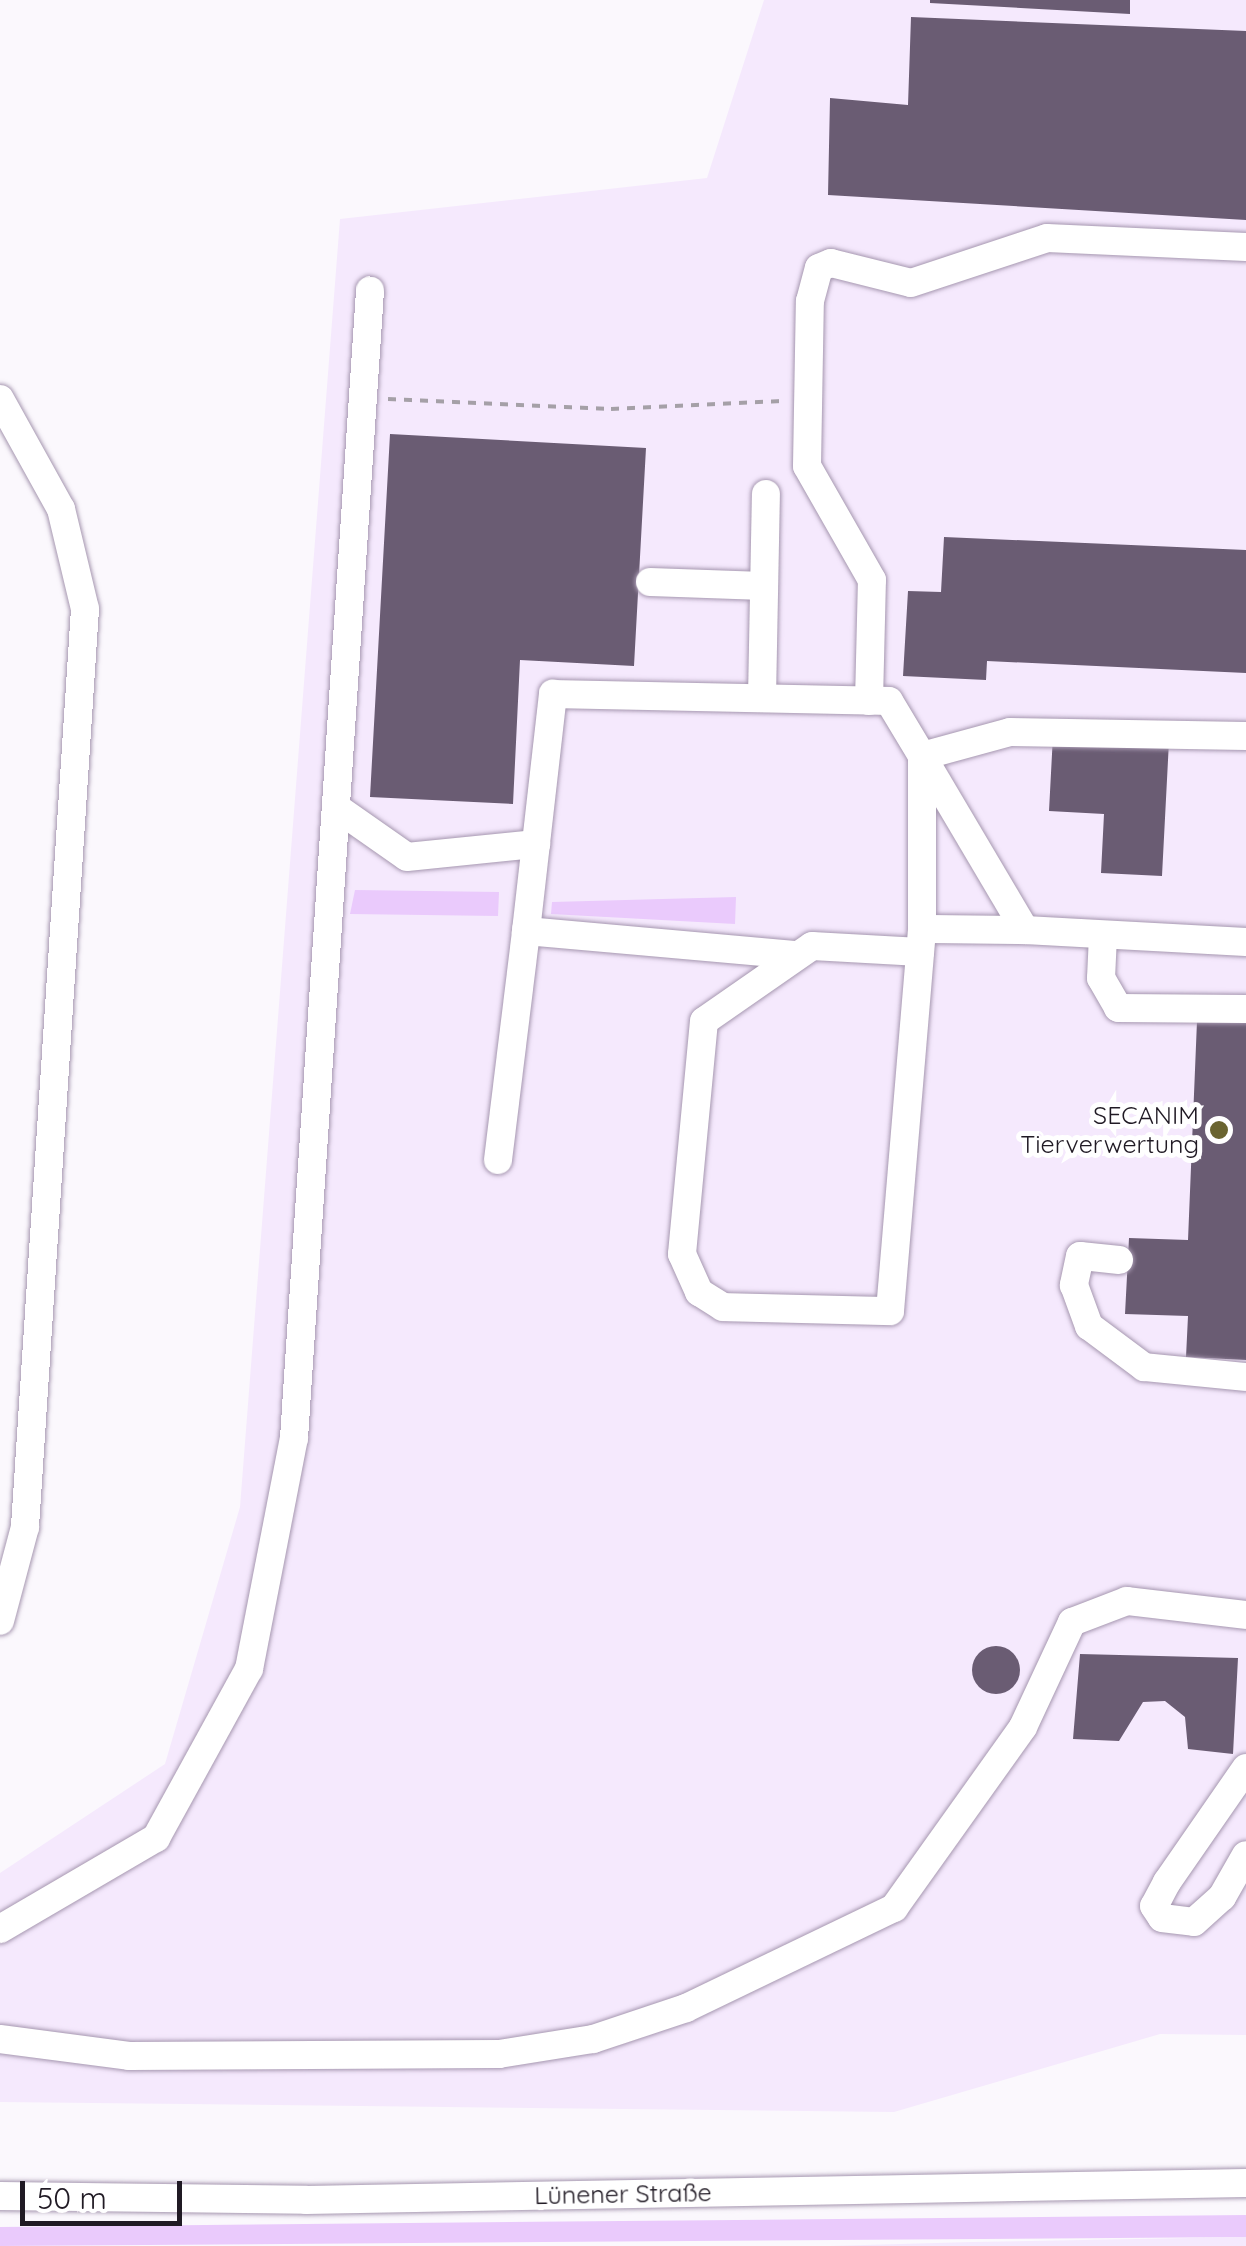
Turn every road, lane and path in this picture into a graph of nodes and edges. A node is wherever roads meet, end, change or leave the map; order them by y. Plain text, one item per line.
1 (1246, 247) edge
2 (370, 291) dead end
3 (363, 398) junction
4 (0, 399) edge
5 (808, 408) junction
6 (766, 494) dead end
7 (650, 582) dead end
8 (764, 586) junction
9 (762, 698) junction
10 (869, 700) junction
11 (1246, 736) edge
12 (922, 756) junction
13 (337, 808) junction
14 (536, 844) junction
15 (1025, 930) junction
16 (526, 932) junction
17 (1103, 936) junction
18 (921, 940) junction
19 (1246, 942) edge
20 (797, 955) junction
21 (1246, 1009) edge
22 (498, 1160) dead end
23 (1118, 1260) dead end
24 (1246, 1377) edge
25 (1246, 1615) edge
26 (0, 1621) edge
27 (1246, 1768) edge
28 (1246, 1855) edge
29 (0, 1929) edge
30 (0, 2038) edge
31 (1246, 2183) edge
32 (0, 2196) edge

1 - 5 street
2 - 3 street
3 - 5 path
3 - 13 street
4 - 26 street
5 - 10 street
6 - 8 street
7 - 8 street
8 - 9 street
9 - 10 street
9 - 14 street
10 - 12 street
11 - 12 street
12 - 15 street
12 - 18 street
13 - 14 street
13 - 29 street
14 - 16 street
15 - 17 street
15 - 18 street
16 - 20 street
16 - 22 street
17 - 19 street
17 - 21 street
18 - 20 street
18 - 20 street
23 - 24 street
25 - 30 street
27 - 28 street
31 - 32 street, Lünener Straße

